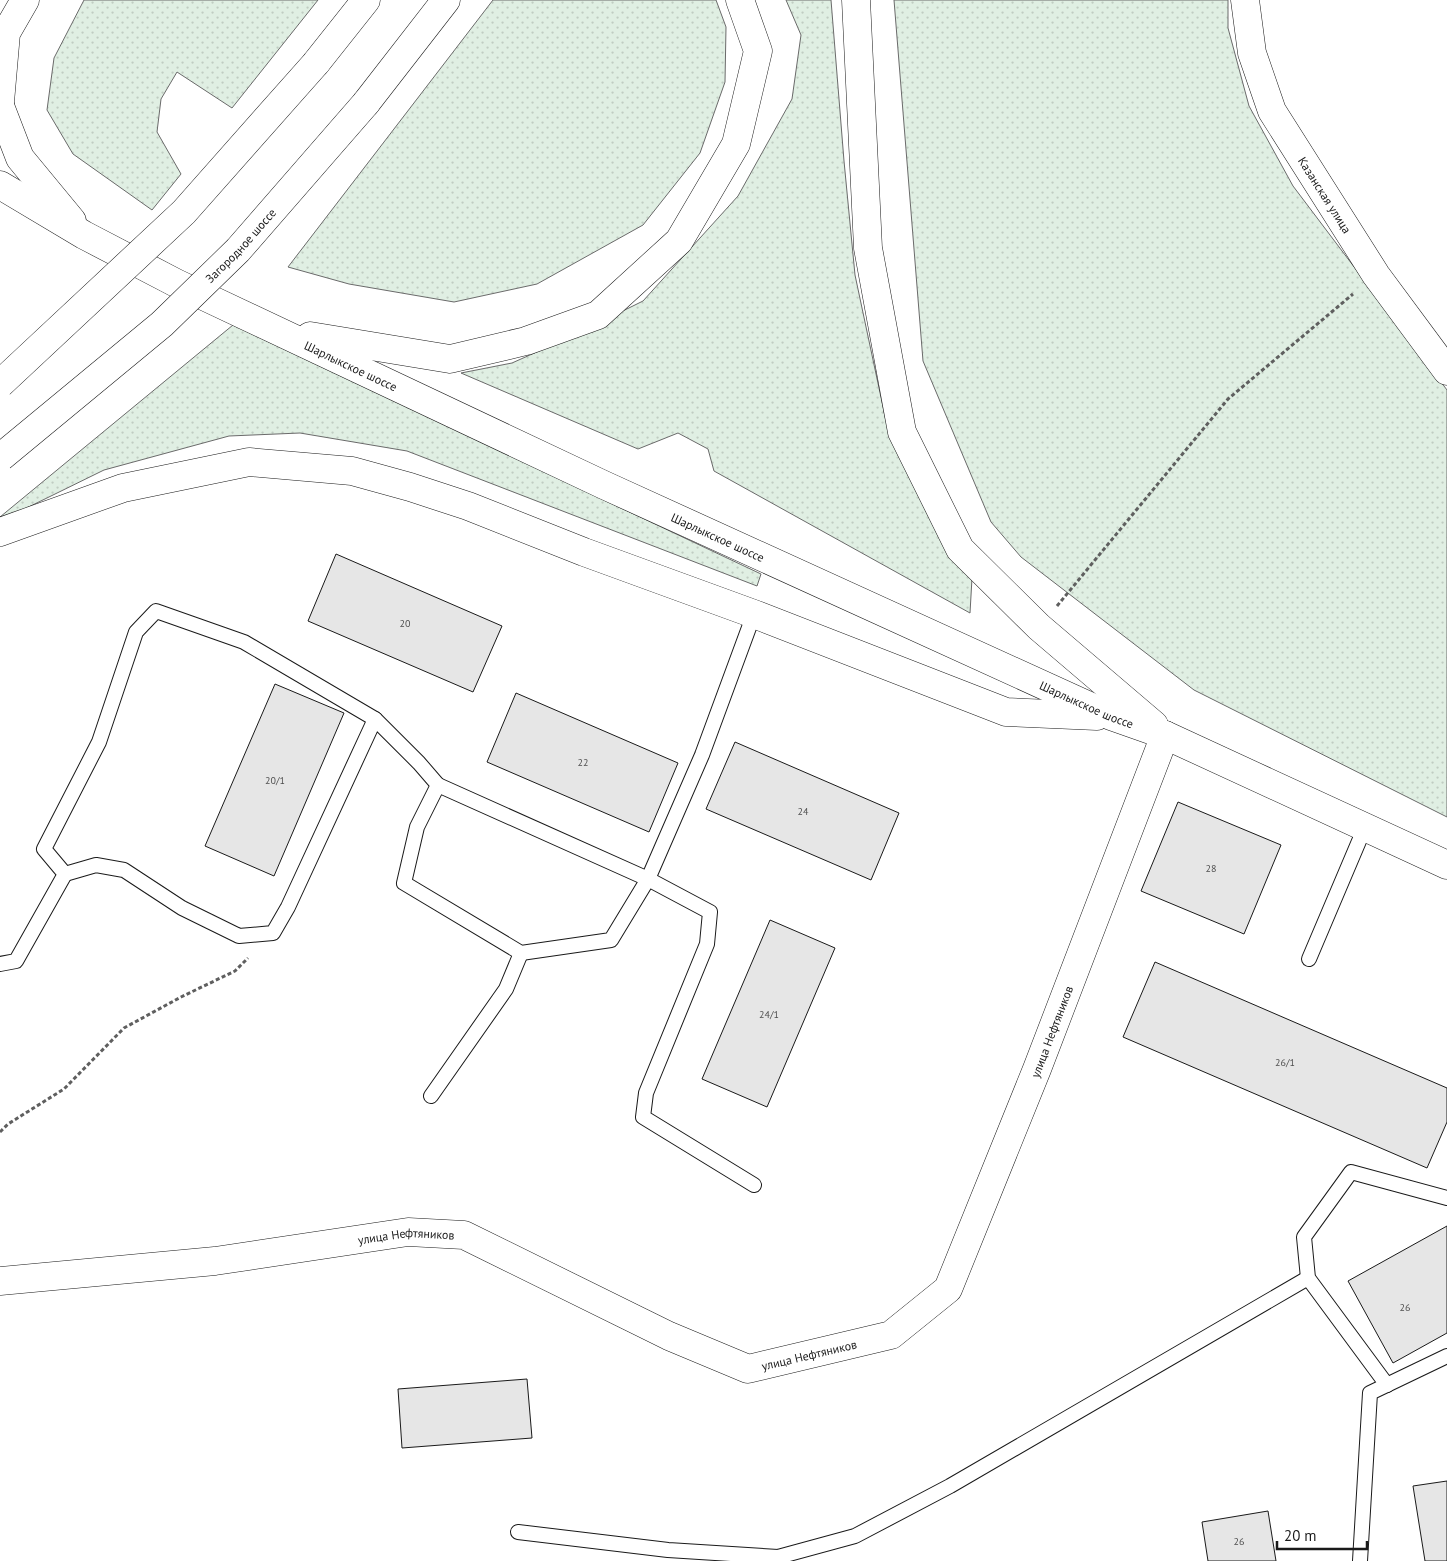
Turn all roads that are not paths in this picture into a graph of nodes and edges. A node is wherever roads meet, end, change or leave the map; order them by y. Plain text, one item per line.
1 (24, 0) edge
2 (366, 0) edge
3 (446, 0) edge
4 (740, 0) edge
5 (856, 0) edge
6 (1245, 0) edge
7 (0, 102) edge
8 (0, 106) edge
9 (0, 185) edge
10 (84, 235) junction
11 (271, 328) junction
12 (1447, 371) edge
13 (0, 384) edge
14 (0, 457) edge
15 (0, 532) edge
16 (754, 614) junction
17 (1111, 716) junction
18 (375, 720) junction
19 (1165, 734) junction
20 (438, 785) junction
21 (1365, 827) junction
22 (1447, 866) edge
23 (65, 874) junction
24 (648, 879) junction
25 (521, 953) junction
26 (1309, 959) dead end
27 (0, 964) edge
28 (431, 1096) dead end
29 (754, 1184) dead end
30 (1447, 1198) edge
31 (1308, 1278) junction
32 (0, 1281) edge
33 (1447, 1356) edge
34 (1387, 1385) junction
35 (518, 1532) dead end
36 (1360, 1561) edge

1 - 7 main road
2 - 13 main road, bridge
3 - 14 main road, Загородное шоссе, bridge
4 - 11 main road
5 - 19 main road
6 - 12 main road, Казанская улица
8 - 10 main road
9 - 10 main road, Шарлыкское шоссе
10 - 11 main road, Шарлыкское шоссе
11 - 17 main road, Шарлыкское шоссе
15 - 16 main road
16 - 17 main road
16 - 24 lane
17 - 19 main road, Шарлыкское шоссе
18 - 20 lane
18 - 23 lane
18 - 23 lane
19 - 21 main road, Шарлыкское шоссе
19 - 32 main road, улица Нефтяников
20 - 24 lane
20 - 25 lane
21 - 22 main road, Шарлыкское шоссе
21 - 26 lane
23 - 27 lane
24 - 25 lane
24 - 29 lane
25 - 28 lane
30 - 31 lane
31 - 34 lane
31 - 35 lane
33 - 34 lane
34 - 36 lane

